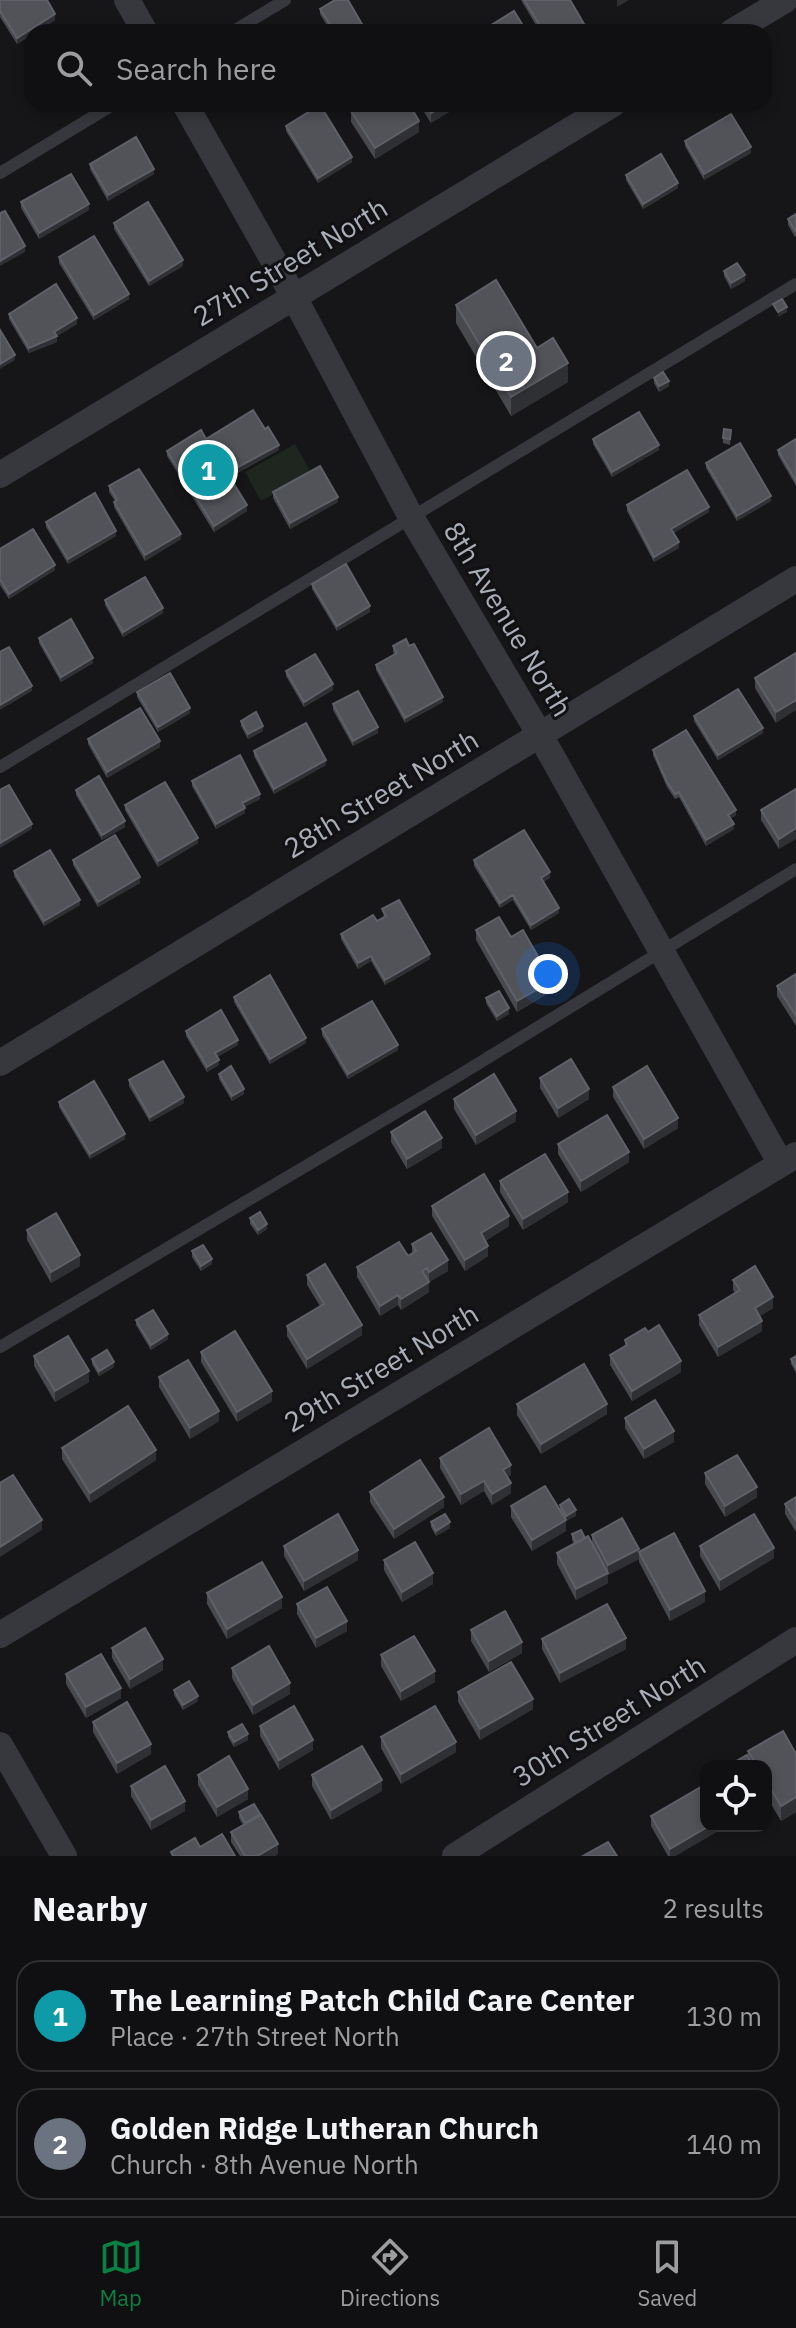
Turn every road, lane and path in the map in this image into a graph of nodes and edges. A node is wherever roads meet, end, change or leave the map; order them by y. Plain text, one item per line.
1 (127, 0) edge
2 (285, 0) edge
3 (785, 0) edge
4 (140, 24) edge
5 (245, 24) edge
6 (745, 24) edge
7 (101, 112) edge
8 (190, 112) edge
9 (600, 112) edge
10 (0, 173) edge
11 (796, 284) edge
12 (294, 297) junction
13 (0, 475) edge
14 (411, 517) junction
15 (796, 579) edge
16 (540, 735) junction
17 (0, 767) edge
18 (796, 869) edge
19 (662, 951) junction
20 (0, 1063) edge
21 (789, 1159) edge
22 (0, 1347) edge
23 (0, 1635) edge
24 (796, 1640) edge
25 (0, 1745) edge
26 (64, 1856) edge
27 (455, 1856) edge

1 - 4 street
2 - 5 lane
3 - 6 street
7 - 10 lane
8 - 12 street, 8th Avenue North
9 - 12 street, 27th Street North
11 - 14 lane
12 - 13 street, 27th Street North
12 - 14 street, 8th Avenue North
14 - 16 street, 8th Avenue North
14 - 17 lane
15 - 16 street, 28th Street North
16 - 19 street, 8th Avenue North
16 - 20 street, 28th Street North
18 - 19 lane
19 - 21 street, 8th Avenue North
19 - 22 lane
21 - 23 street, 29th Street North
24 - 27 street, 30th Street North
25 - 26 street

